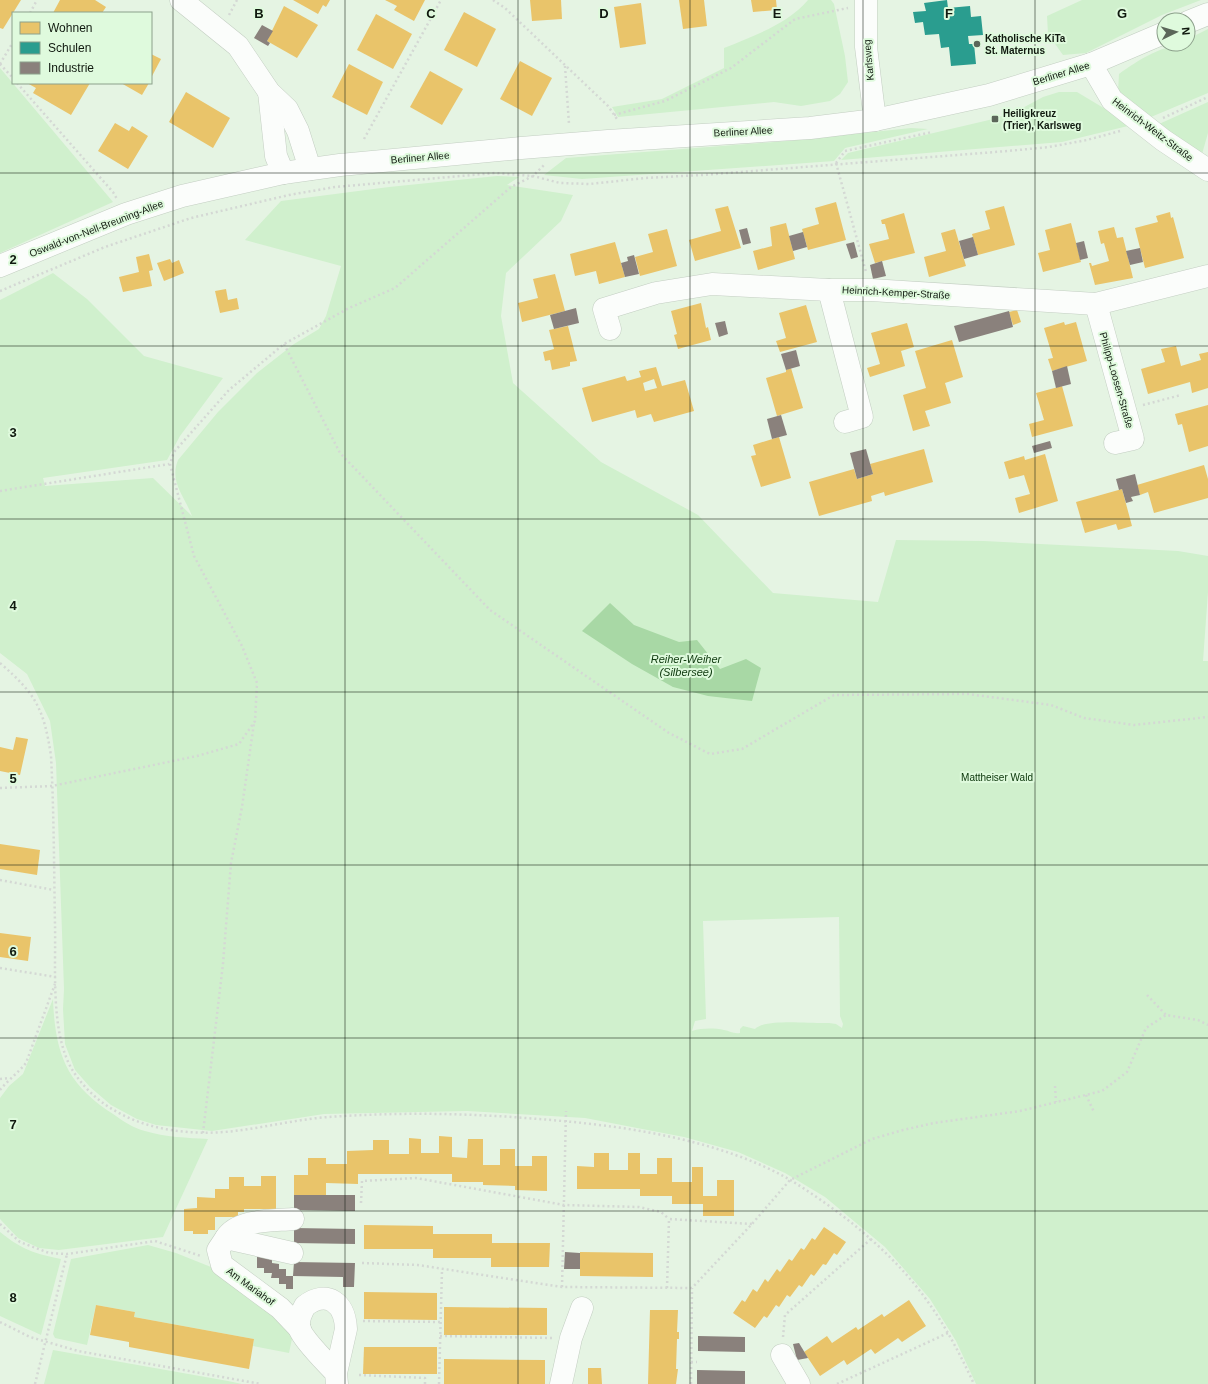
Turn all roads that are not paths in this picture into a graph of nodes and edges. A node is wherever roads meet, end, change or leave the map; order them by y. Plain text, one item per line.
1 (181, 0) edge
2 (866, 2) edge
3 (1208, 14) edge
4 (1196, 19) edge
5 (1156, 36) edge
6 (1091, 64) junction
7 (269, 92) junction
8 (875, 120) junction
9 (310, 169) junction
10 (1208, 170) edge
11 (283, 173) junction
12 (0, 266) edge
13 (1208, 276) edge
14 (829, 290) junction
15 (1096, 304) junction
16 (610, 329) dead end
17 (845, 422) dead end
18 (1115, 444) dead end
19 (293, 1219) dead end
20 (226, 1238) junction
21 (292, 1253) dead end
22 (582, 1308) dead end
23 (300, 1330) junction
24 (782, 1355) dead end
25 (336, 1378) edge
26 (561, 1384) edge
27 (799, 1384) edge

1 - 7 street
2 - 8 street, Karlsweg
3 - 4 street
5 - 6 street, Berliner Allee
6 - 8 street, Berliner Allee
6 - 10 street, Heinrich-Weitz-Straße
7 - 9 street
7 - 11 street
8 - 9 street, Berliner Allee
9 - 11 street, Oswald-von-Nell-Breuning-Allee
11 - 12 street, Oswald-von-Nell-Breuning-Allee
13 - 15 street, Heinrich-Kemper-Straße
14 - 15 street, Heinrich-Kemper-Straße
14 - 16 street, Heinrich-Kemper-Straße
14 - 17 street
15 - 18 street, Philipp-Loosen-Straße
19 - 20 street
20 - 21 street
20 - 23 street, Am Mariahof
22 - 26 street
23 - 25 street, Am Mariahof
23 - 25 street, Am Mariahof
24 - 27 street

